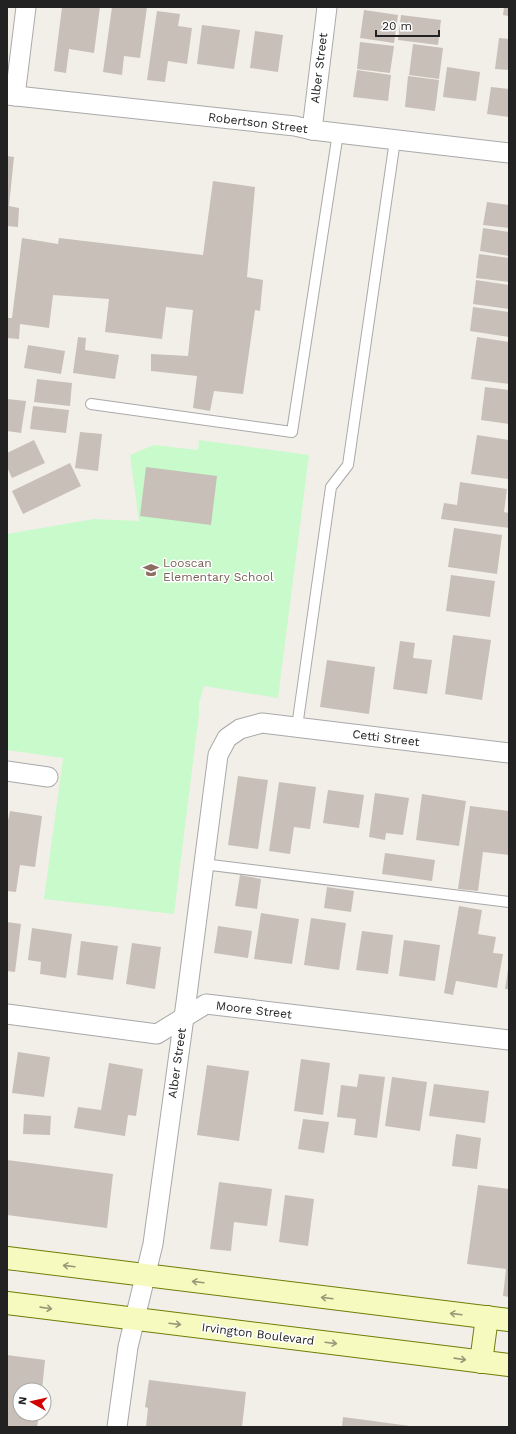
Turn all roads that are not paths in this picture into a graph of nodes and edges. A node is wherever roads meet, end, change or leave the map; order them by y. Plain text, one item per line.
1 (26, 7) edge
2 (327, 7) edge
3 (11, 95) edge
4 (312, 130) junction
5 (338, 133) junction
6 (395, 140) junction
7 (509, 153) edge
8 (92, 404) dead end
9 (262, 722) joint
10 (296, 727) junction
11 (509, 753) edge
12 (7, 772) edge
13 (48, 777) dead end
14 (203, 864) junction
15 (509, 902) edge
16 (7, 1014) edge
17 (183, 1017) junction
18 (509, 1040) edge
19 (7, 1258) edge
20 (145, 1276) junction
21 (7, 1303) edge
22 (487, 1317) junction
23 (134, 1320) junction
24 (509, 1320) edge
25 (481, 1362) junction
26 (509, 1366) edge
27 (117, 1427) edge

1 - 3 street
2 - 4 street, Alber Street
3 - 4 street, Robertson Street
4 - 5 street, Robertson Street
5 - 6 street, Robertson Street
5 - 8 lane
6 - 7 street, Robertson Street
6 - 10 lane
9 - 10 street, Cetti Street
9 - 14 street, Alber Street
10 - 11 street, Cetti Street
12 - 13 street
14 - 15 lane
14 - 17 street, Alber Street
16 - 17 street, Moore Street
17 - 18 street, Moore Street
17 - 20 street, Alber Street
20 -> 19 main road
22 -> 20 main road
20 - 23 street, Alber Street
21 -> 23 main road, Irvington Boulevard
22 - 24 main road
22 - 25 main road
23 -> 25 main road, Irvington Boulevard
23 - 27 street, Alber Street
25 - 26 main road, Irvington Boulevard

